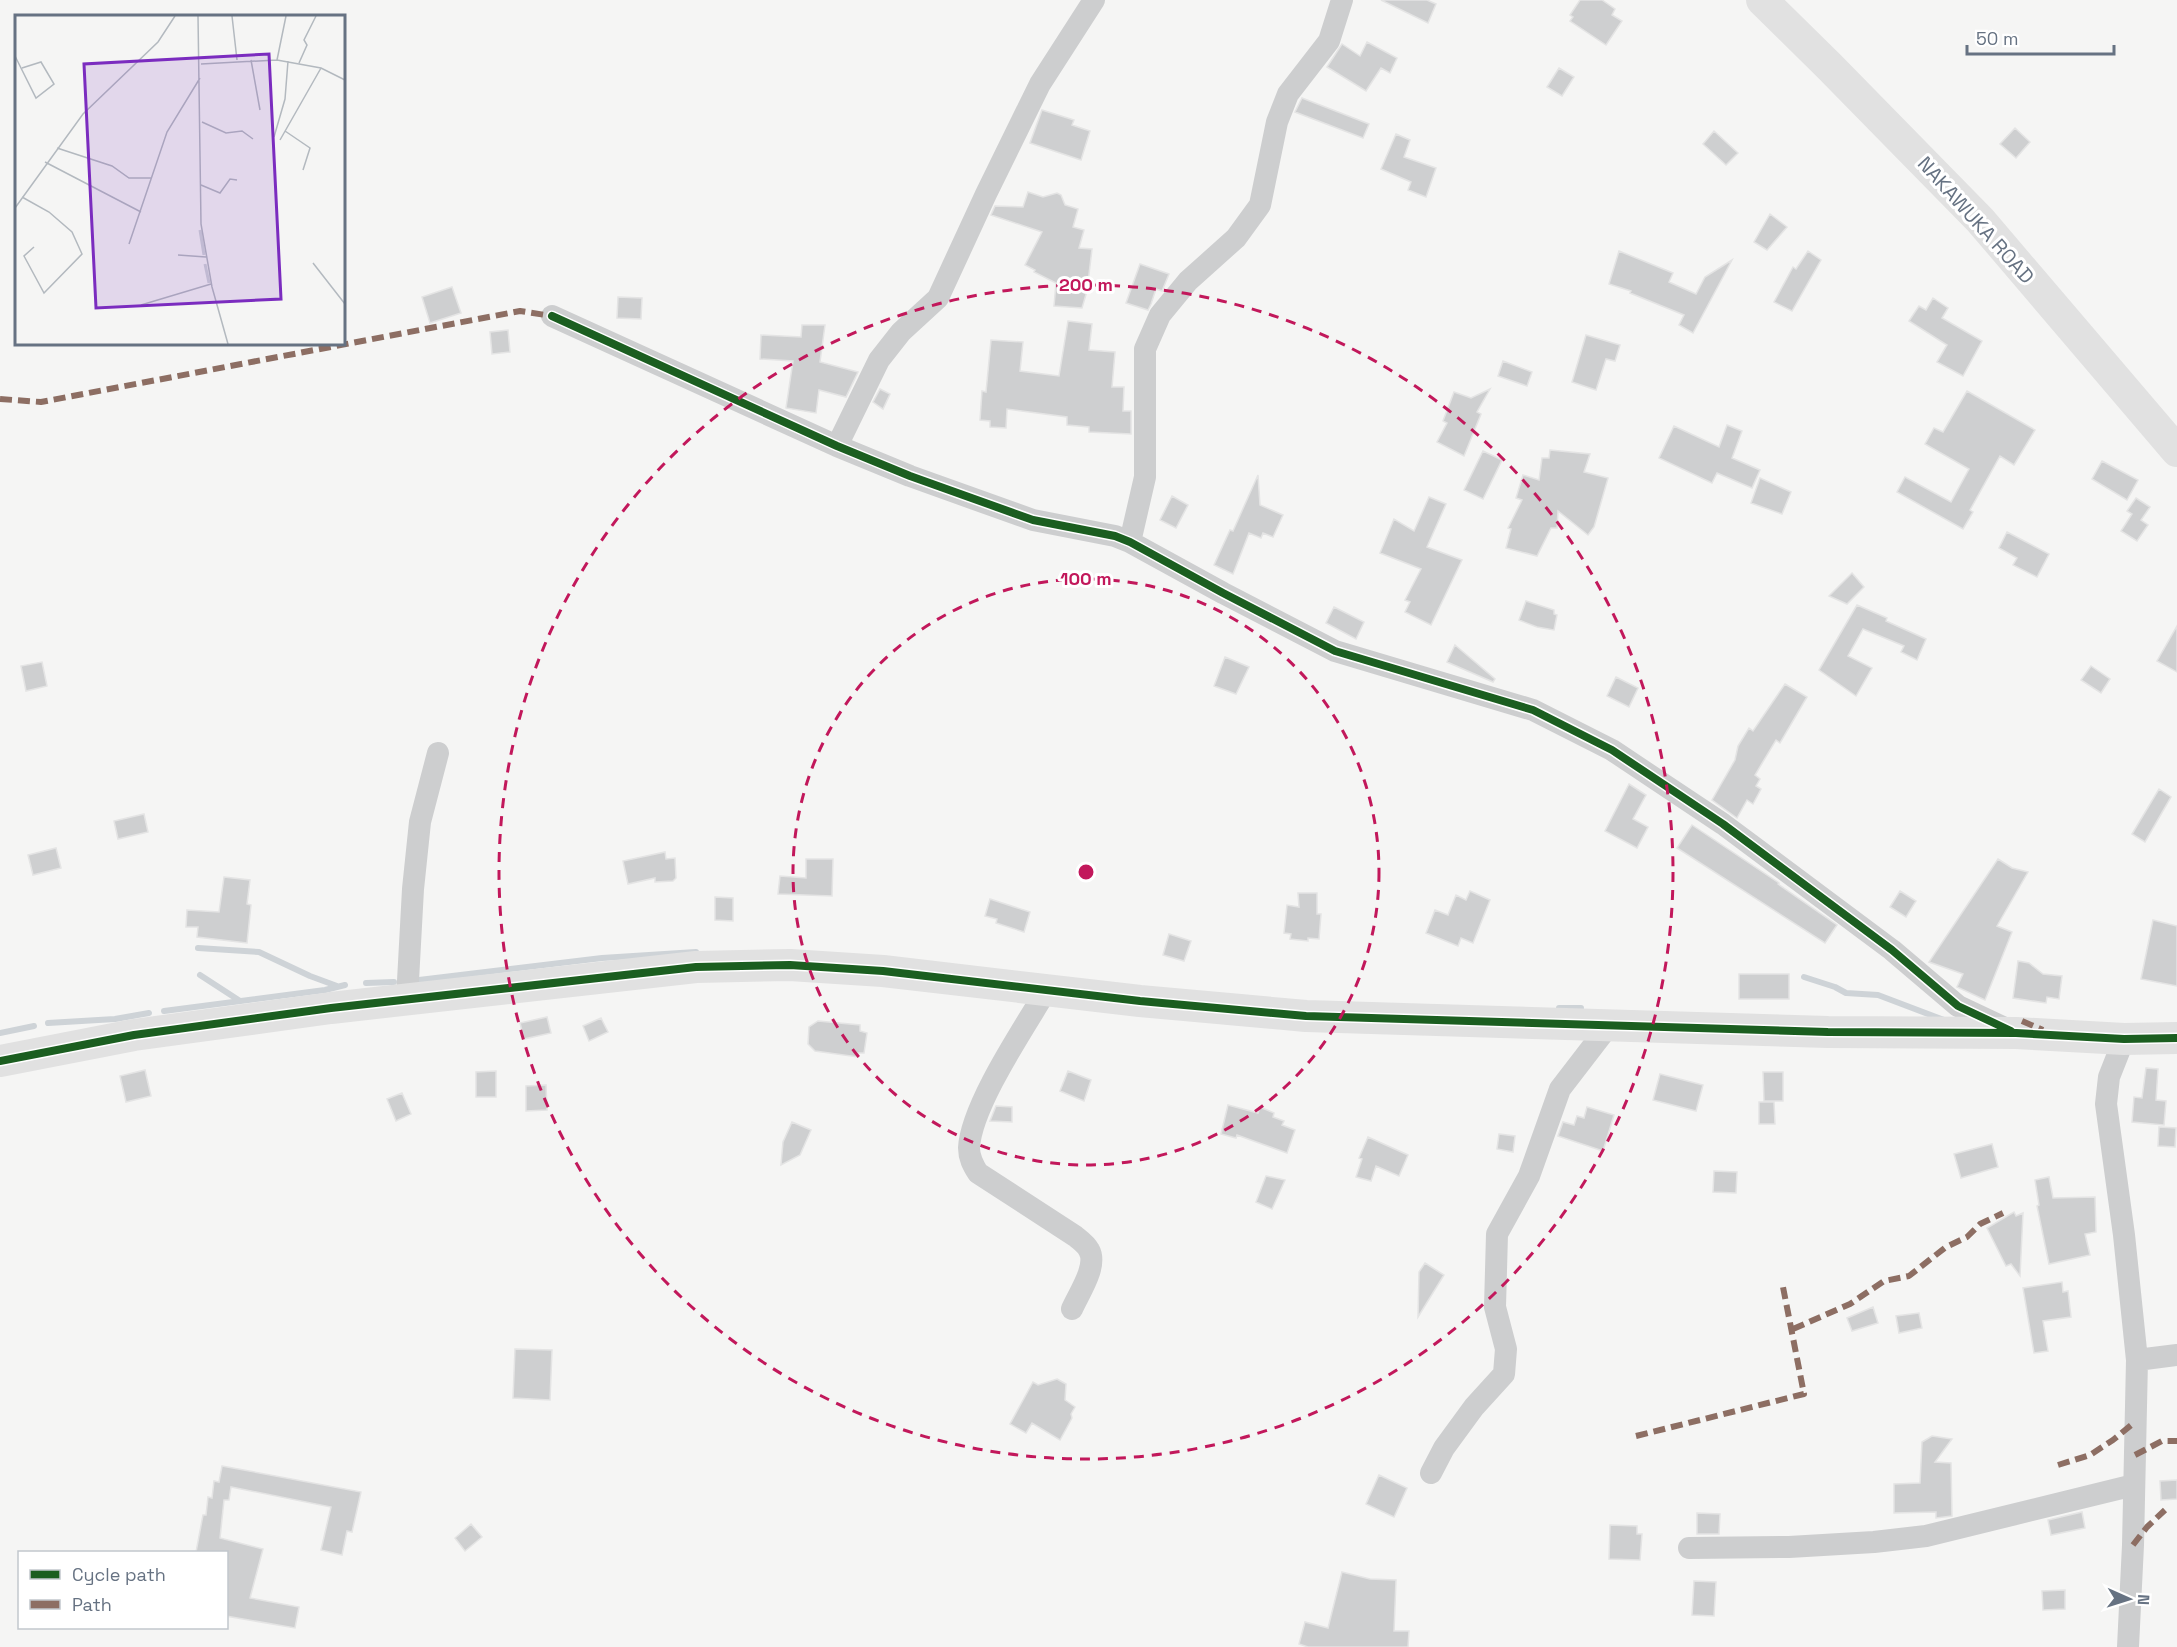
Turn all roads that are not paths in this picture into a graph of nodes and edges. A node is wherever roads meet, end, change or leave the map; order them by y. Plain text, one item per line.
1 (1094, 0) edge
2 (1342, 0) edge
3 (1762, 0) edge
4 (552, 316) dead end
5 (837, 446) junction
6 (2177, 451) edge
7 (1130, 542) junction
8 (438, 753) dead end
9 (1046, 991) junction
10 (407, 999) junction
11 (1610, 1024) junction
12 (2016, 1033) junction
13 (2177, 1038) edge
14 (2124, 1039) junction
15 (0, 1061) edge
16 (2109, 1077) junction
17 (1072, 1309) dead end
18 (2177, 1355) edge
19 (2137, 1360) junction
20 (1431, 1473) dead end
21 (2134, 1485) junction
22 (1689, 1548) dead end
23 (2128, 1647) edge

1 - 5 street
2 - 7 street
3 - 6 street, NAKAWUKA ROAD
4 - 5 street
5 - 7 street
7 - 12 street
8 - 10 street
9 - 10 street
9 - 11 street
9 - 17 street
10 - 15 street
11 - 12 street
11 - 20 street
12 - 14 street
13 - 14 street
13 - 16 street
14 - 16 street
16 - 19 street
18 - 19 street
19 - 21 street
21 - 22 street
21 - 23 street

